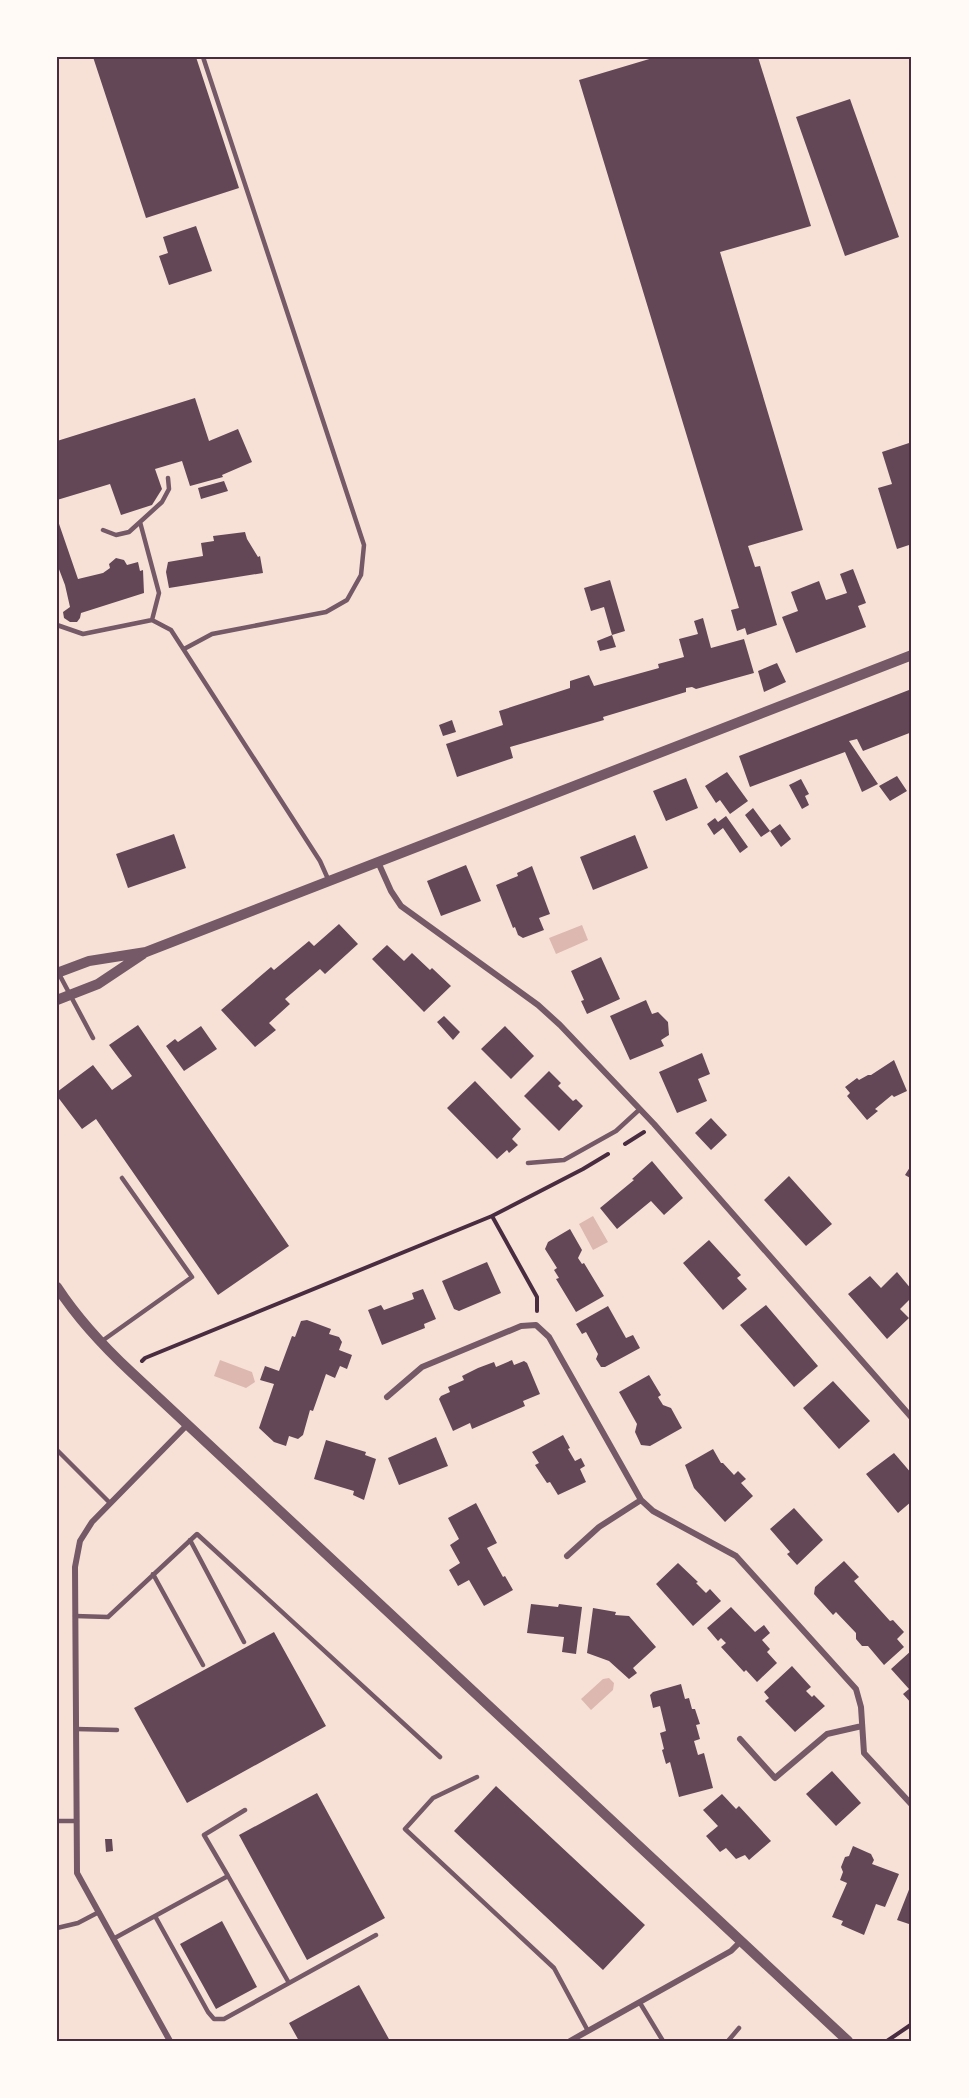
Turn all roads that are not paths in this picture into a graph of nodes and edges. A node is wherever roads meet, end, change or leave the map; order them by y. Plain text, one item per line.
1 (203, 57) edge
2 (168, 477) dead end
3 (140, 522) junction
4 (103, 530) dead end
5 (152, 620) junction
6 (57, 625) edge
7 (184, 649) junction
8 (912, 655) edge
9 (378, 862) junction
10 (329, 881) junction
11 (146, 952) junction
12 (58, 972) edge
13 (69, 996) junction
14 (57, 1000) edge
15 (93, 1038) dead end
16 (640, 1109) junction
17 (528, 1163) dead end
18 (122, 1179) dead end
19 (57, 1287) edge
20 (100, 1342) junction
21 (387, 1396) dead end
22 (912, 1418) edge
23 (187, 1425) junction
24 (57, 1450) edge
25 (641, 1500) junction
26 (111, 1503) junction
27 (190, 1540) junction
28 (567, 1556) dead end
29 (153, 1574) junction
30 (75, 1616) junction
31 (244, 1642) dead end
32 (203, 1665) dead end
33 (862, 1726) junction
34 (76, 1729) junction
35 (117, 1730) dead end
36 (740, 1739) dead end
37 (440, 1757) dead end
38 (477, 1777) dead end
39 (912, 1806) edge
40 (245, 1810) dead end
41 (57, 1821) edge
42 (77, 1821) junction
43 (228, 1876) junction
44 (99, 1912) junction
45 (156, 1916) junction
46 (57, 1928) edge
47 (376, 1935) dead end
48 (113, 1939) junction
49 (741, 1941) junction
50 (289, 1983) junction
51 (640, 2003) junction
52 (738, 2028) dead end
53 (588, 2031) junction
54 (170, 2041) edge
55 (570, 2041) edge
56 (663, 2041) edge
57 (728, 2041) edge
58 (848, 2041) edge

1 - 7 lane
2 - 3 lane
3 - 4 lane
3 - 5 lane
5 - 6 lane
5 - 7 lane
7 - 10 lane
8 - 9 street
9 - 10 street
9 - 16 street
10 - 11 street
11 - 12 street
11 - 13 street
12 - 13 lane
13 - 14 street
13 - 15 lane
16 - 17 lane
16 - 22 street
18 - 20 lane
19 - 20 street
20 - 23 street
21 - 25 street
23 - 26 street
23 - 49 street
24 - 26 lane
25 - 28 street
25 - 33 street
26 - 30 street
27 - 29 lane
27 - 31 lane
27 - 37 lane
29 - 30 lane
29 - 32 lane
30 - 34 street
33 - 36 street
33 - 39 street
34 - 35 lane
34 - 42 street
38 - 53 lane
40 - 43 lane
41 - 42 lane
42 - 44 street
43 - 45 lane
43 - 50 lane
44 - 46 lane
44 - 48 street
45 - 48 lane
45 - 50 lane
47 - 50 lane
48 - 54 street
49 - 51 street
49 - 58 street
51 - 53 street
51 - 56 lane
52 - 57 lane
53 - 55 street

